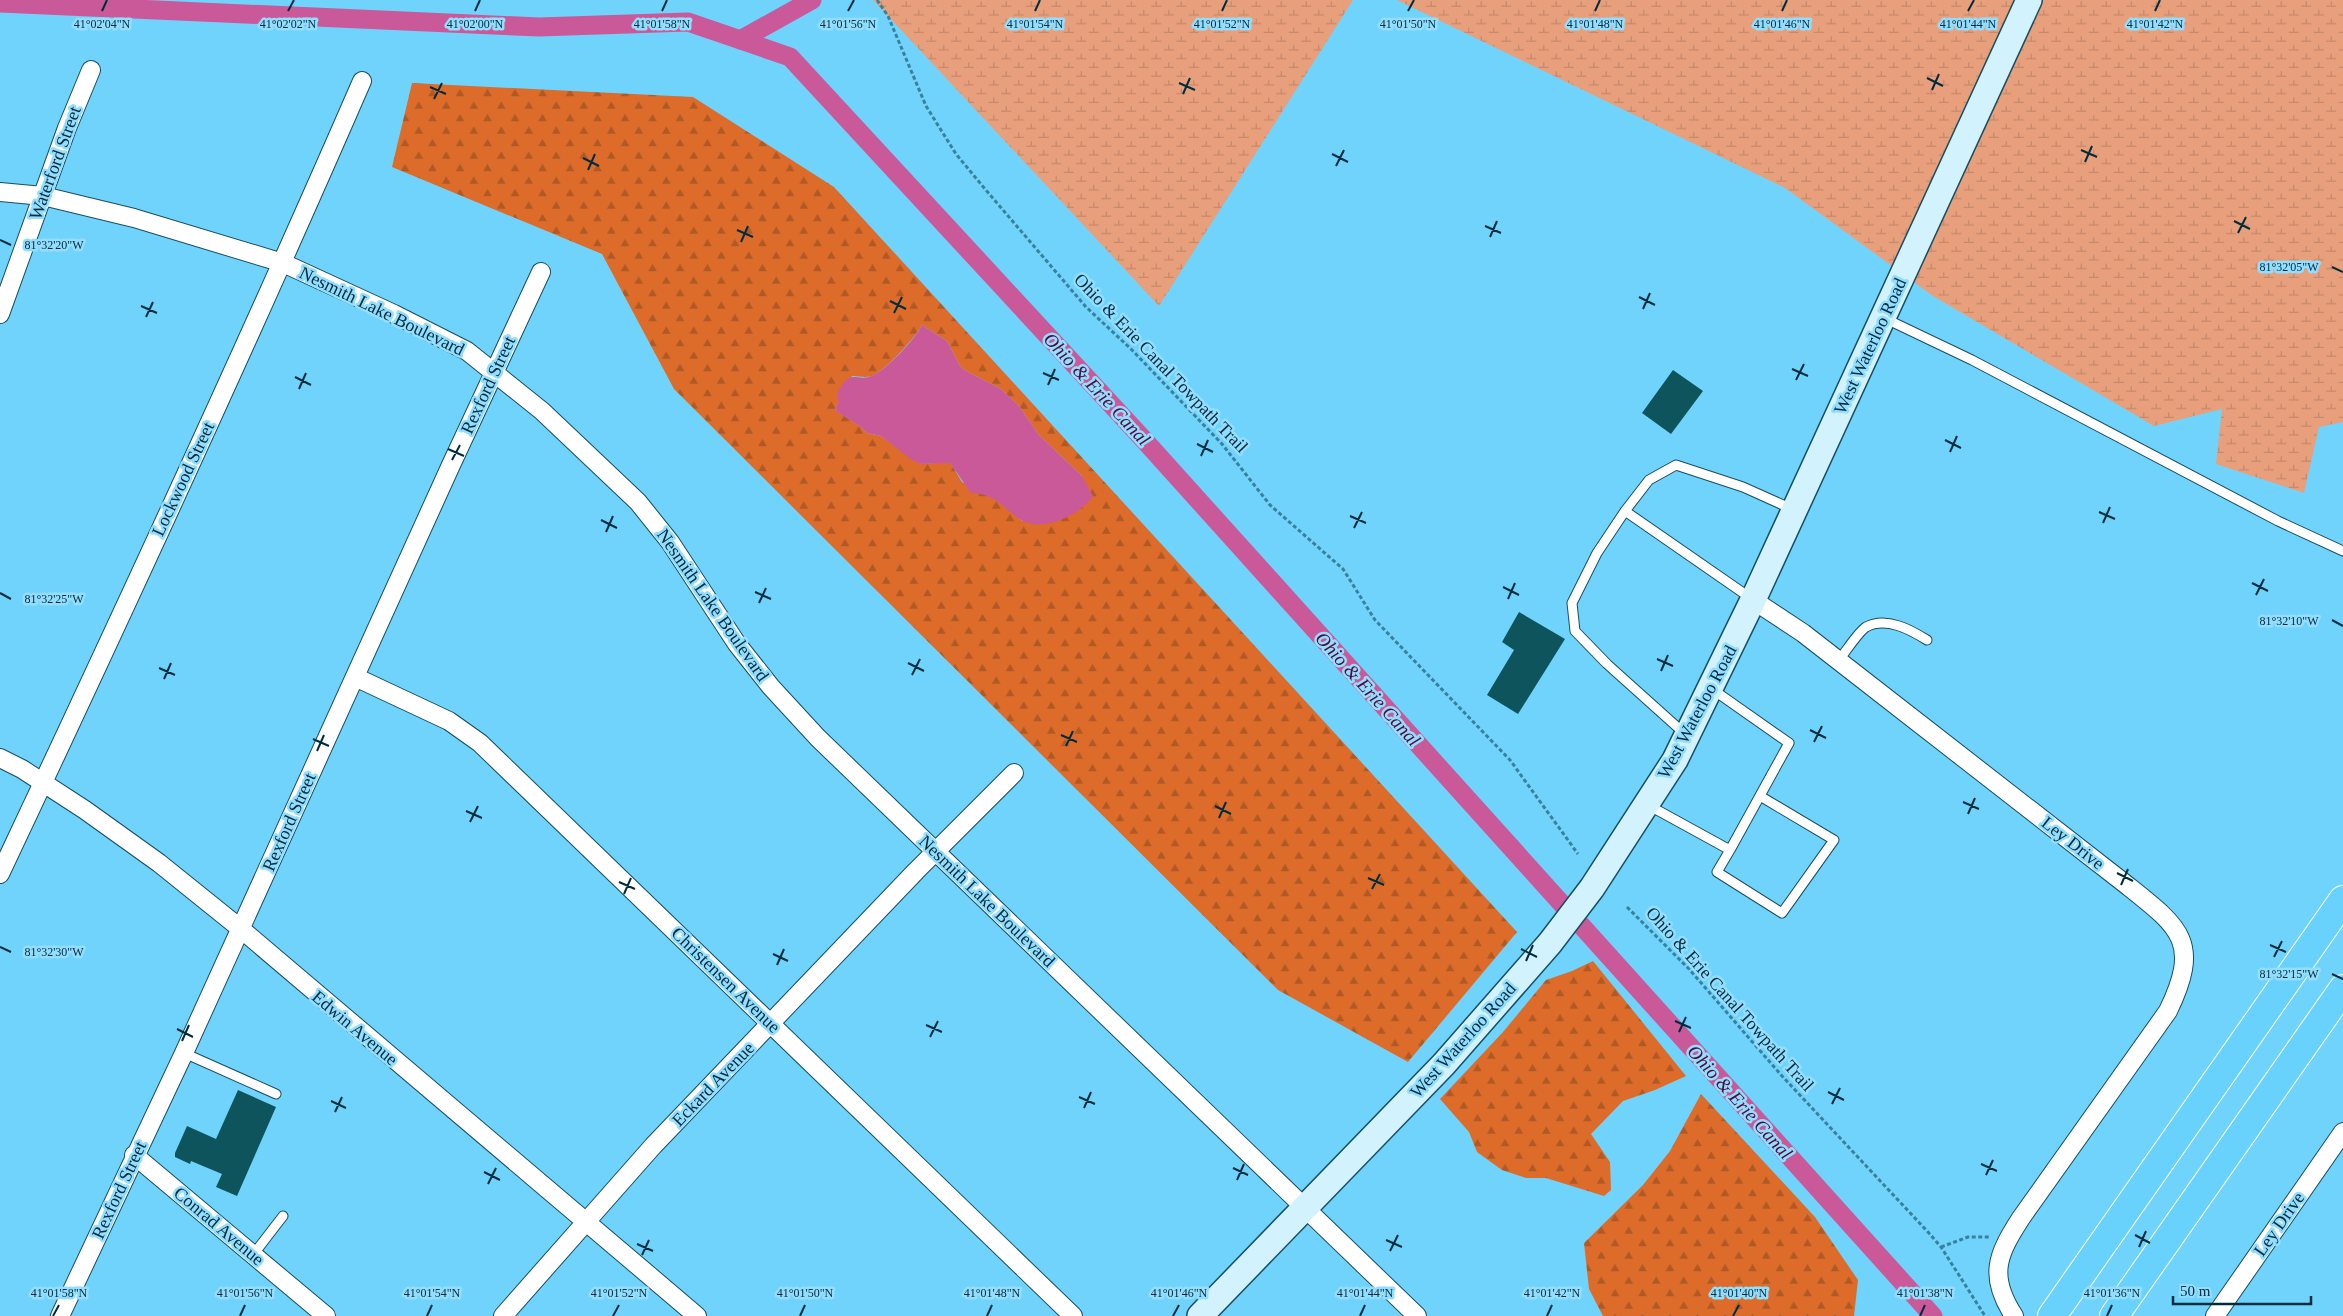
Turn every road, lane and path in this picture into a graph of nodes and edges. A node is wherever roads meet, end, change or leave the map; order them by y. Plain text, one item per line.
1 (877, 0) edge
2 (2029, 0) edge
3 (91, 70) dead end
4 (362, 81) dead end
5 (0, 192) edge
6 (42, 196) junction
7 (283, 263) junction
8 (541, 272) dead end
9 (0, 314) edge
10 (1883, 318) junction
11 (495, 372) junction
12 (1794, 510) junction
13 (1625, 511) junction
14 (2343, 551) edge
15 (1753, 600) junction
16 (1927, 640) dead end
17 (1838, 661) junction
18 (355, 678) junction
19 (1711, 689) junction
20 (1687, 736) junction
21 (0, 758) edge
22 (1014, 773) dead end
23 (43, 784) junction
24 (1760, 796) junction
25 (1646, 804) junction
26 (1730, 850) junction
27 (936, 851) junction
28 (1578, 854) dead end
29 (0, 874) edge
30 (2343, 900) edge
31 (1627, 907) dead end
32 (241, 929) junction
33 (2343, 989) edge
34 (771, 1024) junction
35 (184, 1053) junction
36 (276, 1094) dead end
37 (2343, 1132) edge
38 (134, 1156) junction
39 (1304, 1207) junction
40 (283, 1216) dead end
41 (586, 1221) junction
42 (2006, 1243) junction
43 (1941, 1247) junction
44 (253, 1255) junction
45 (2058, 1306) edge
46 (60, 1316) edge
47 (326, 1316) edge
48 (503, 1316) edge
49 (697, 1316) edge
50 (1073, 1316) edge
51 (1200, 1316) edge
52 (1417, 1316) edge
53 (1985, 1316) edge
54 (2014, 1316) edge
55 (2114, 1316) edge
56 (2215, 1316) edge

1 - 28 path, Ohio & Erie Canal Towpath Trail
2 - 10 main road, West Waterloo Road
3 - 6 street, Waterford Street
4 - 7 street, Lockwood Street
5 - 6 street, Nesmith Lake Boulevard
6 - 7 street, Nesmith Lake Boulevard
6 - 9 street, Waterford Street
7 - 11 street, Nesmith Lake Boulevard
7 - 23 street, Lockwood Street
8 - 11 street, Rexford Street
10 - 12 main road, West Waterloo Road
10 - 14 lane
11 - 18 street, Rexford Street
11 - 27 street, Nesmith Lake Boulevard
12 - 13 lane
12 - 15 main road, West Waterloo Road
13 - 15 lane
13 - 20 lane
15 - 17 street, Ley Drive
15 - 19 main road, West Waterloo Road
16 - 17 lane
17 - 42 street, Ley Drive
18 - 32 street, Rexford Street
18 - 34 street, Christensen Avenue
19 - 20 main road, West Waterloo Road
19 - 24 lane
20 - 25 main road, West Waterloo Road
21 - 23 street, Edwin Avenue
22 - 27 street, Eckard Avenue
23 - 29 street, Lockwood Street
23 - 32 street, Edwin Avenue
24 - 26 lane
24 - 26 lane
25 - 26 lane
25 - 39 main road, West Waterloo Road
27 - 34 street, Eckard Avenue
27 - 39 street, Nesmith Lake Boulevard
30 - 45 highway
31 - 43 path, Ohio & Erie Canal Towpath Trail
32 - 35 street, Rexford Street
32 - 41 street, Edwin Avenue
33 - 55 highway
34 - 41 street, Eckard Avenue
34 - 50 street, Christensen Avenue
35 - 36 lane
35 - 38 street, Rexford Street
37 - 56 street, Ley Drive
38 - 44 street, Conrad Avenue
38 - 46 street, Rexford Street
39 - 51 main road, West Waterloo Road
39 - 52 street, Nesmith Lake Boulevard
40 - 44 lane
41 - 48 street, Eckard Avenue
41 - 49 street, Edwin Avenue
42 - 43 path
42 - 54 street, Ley Drive
43 - 53 path, Ohio & Erie Canal Towpath Trail
44 - 47 street, Conrad Avenue

